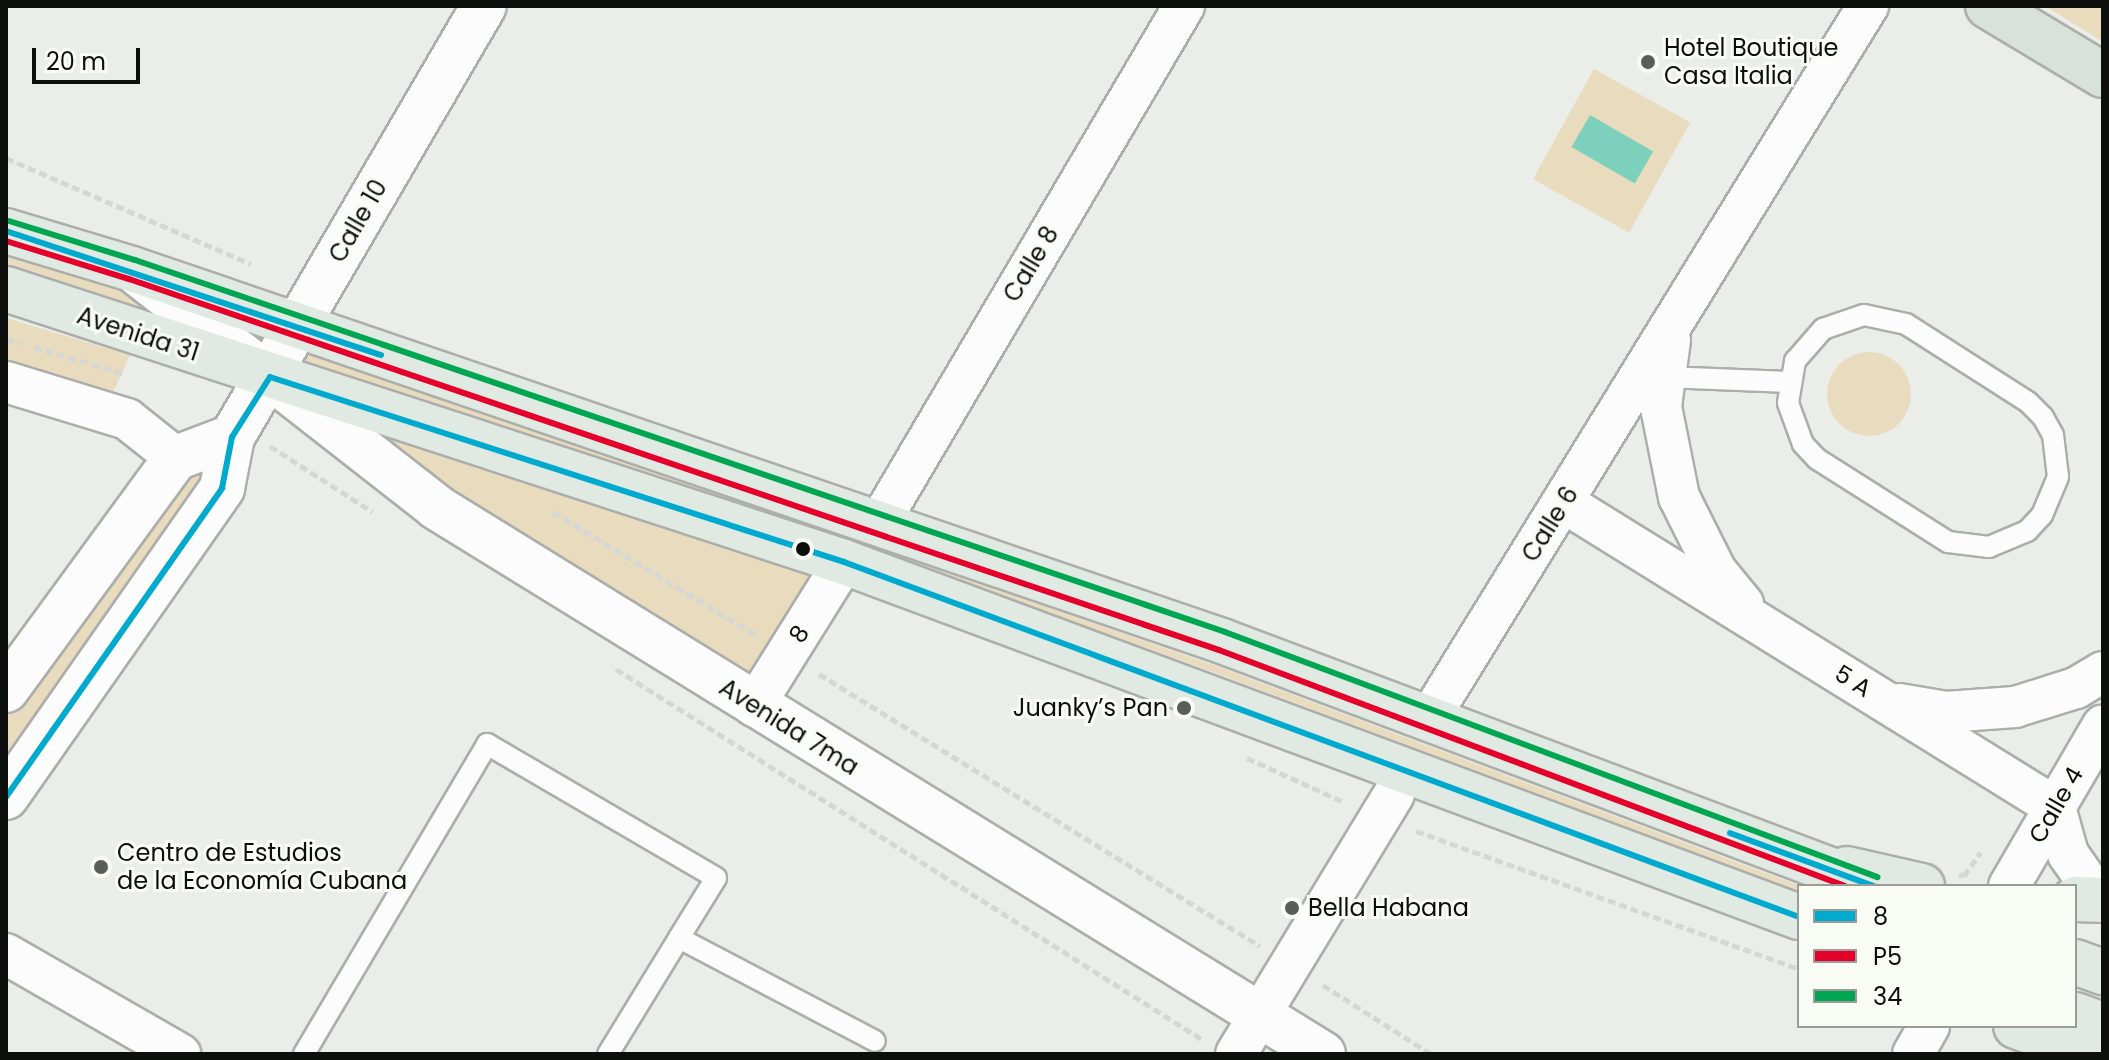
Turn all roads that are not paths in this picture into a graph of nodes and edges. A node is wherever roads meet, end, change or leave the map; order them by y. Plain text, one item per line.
1 (484, 6) edge
2 (1184, 6) edge
3 (1868, 6) edge
4 (1988, 6) edge
5 (2103, 75) edge
6 (6, 213) edge
7 (6, 231) edge
8 (132, 269) junction
9 (6, 289) edge
10 (297, 327) junction
11 (1672, 328) junction
12 (270, 377) junction
13 (1665, 377) junction
14 (6, 382) edge
15 (1789, 382) junction
16 (236, 431) junction
17 (176, 458) junction
18 (1563, 502) junction
19 (879, 523) junction
20 (844, 562) junction
21 (1758, 622) junction
22 (1056, 640) junction
23 (2103, 672) edge
24 (6, 690) edge
25 (1884, 701) junction
26 (754, 706) junction
27 (1428, 720) junction
28 (2103, 725) edge
29 (6, 797) edge
30 (1387, 806) junction
31 (2055, 807) junction
32 (1794, 856) junction
33 (1868, 884) edge
34 (1913, 884) edge
35 (2010, 884) edge
36 (2103, 897) edge
37 (2077, 899) edge
38 (1797, 916) edge
39 (679, 938) junction
40 (1797, 944) edge
41 (6, 954) edge
42 (2077, 963) edge
43 (2103, 972) edge
44 (1260, 1015) junction
45 (2077, 1016) edge
46 (2103, 1025) edge
47 (1928, 1028) edge
48 (2021, 1028) edge
49 (875, 1041) dead end
50 (1224, 1050) edge
51 (180, 1054) edge
52 (304, 1054) edge
53 (608, 1054) edge
54 (1323, 1054) edge
55 (1913, 1054) edge
56 (2092, 1054) edge

1 - 10 street, Calle 10
2 - 19 street, Calle 8
3 - 11 street, Calle 6
4 - 5 highway
6 - 8 street
7 - 8 main road, Avenida 31
8 - 10 main road, Avenida 31
8 - 12 street, Avenida 31
9 - 12 main road, Avenida 31
10 - 12 street, Calle 10
10 - 19 main road, Avenida 31
11 - 13 street, Calle 6
11 - 18 street, Calle 6
12 - 16 street, Calle 10
12 - 20 main road, Avenida 31
12 - 26 street, Avenida 7ma
13 - 15 lane
13 - 21 street, Calle 6
14 - 17 street
15 - 15 lane
16 - 17 street
16 - 29 street, Calle 10
17 - 24 street
18 - 21 street, 5 A
18 - 27 street, Calle 6
19 - 27 main road, Avenida 31
20 - 22 main road, Avenida 31
20 - 26 street, 8
21 - 25 street, 5 A
22 - 30 main road
22 - 38 main road, Avenida 31
23 - 25 street
25 - 31 street, 5 A
26 - 44 street, Avenida 7ma
27 - 32 main road, Avenida 31
28 - 31 street, Calle 4
30 - 40 main road
30 - 44 street
31 - 35 street, Calle 4
31 - 36 street
32 - 33 main road, Avenida 31
32 - 34 main road
36 - 37 main road
39 - 49 lane
39 - 52 lane
39 - 53 lane
41 - 51 street
42 - 43 main road
44 - 50 street
44 - 54 street, Avenida 7ma
45 - 46 main road
47 - 55 street
48 - 56 main road

